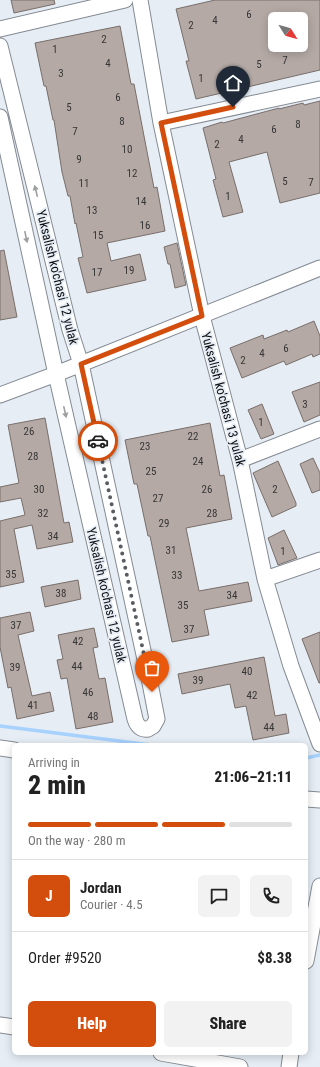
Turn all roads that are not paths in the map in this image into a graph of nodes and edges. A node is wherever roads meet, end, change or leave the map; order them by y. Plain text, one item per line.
1 (125, 0) edge
2 (140, 0) edge
3 (0, 29) edge
4 (0, 46) edge
5 (320, 88) edge
6 (0, 116) edge
7 (161, 123) junction
8 (320, 268) edge
9 (202, 316) junction
10 (81, 364) junction
11 (56, 374) junction
12 (0, 395) edge
13 (94, 426) junction
14 (320, 428) edge
15 (69, 432) junction
16 (240, 460) junction
17 (320, 560) edge
18 (265, 579) junction
19 (320, 740) edge
20 (0, 748) edge
21 (12, 750) edge
22 (308, 799) edge
23 (320, 800) edge
24 (320, 886) edge
25 (311, 952) edge
26 (0, 1025) edge
27 (12, 1027) edge
28 (291, 1055) edge
29 (176, 1057) edge
30 (240, 1067) edge
31 (289, 1067) edge

1 - 3 street
2 - 7 street, Yuksalish ko'chasi 13 yulak
10 -> 4 street, Yuksalish ko'chasi 12 yulak
5 - 7 street
6 -> 11 street, Yuksalish ko'chasi 12 yulak
7 - 9 street, Yuksalish ko'chasi 13 yulak
8 - 9 street
9 - 10 street
9 - 16 street, Yuksalish ko'chasi 13 yulak
10 - 11 street
10 - 13 street, Yuksalish ko'chasi 12 yulak
11 - 12 street
11 -> 15 street, Yuksalish ko'chasi 12 yulak
13 - 15 street
13 - 15 street, Yuksalish ko'chasi 12 yulak
14 - 16 street
16 - 18 street, Yuksalish ko'chasi 13 yulak
17 - 18 street
18 - 19 street, Yuksalish ko'chasi 13 yulak
20 - 21 street
22 - 23 street
24 - 25 street
26 - 27 street
28 - 31 street
29 - 30 street

